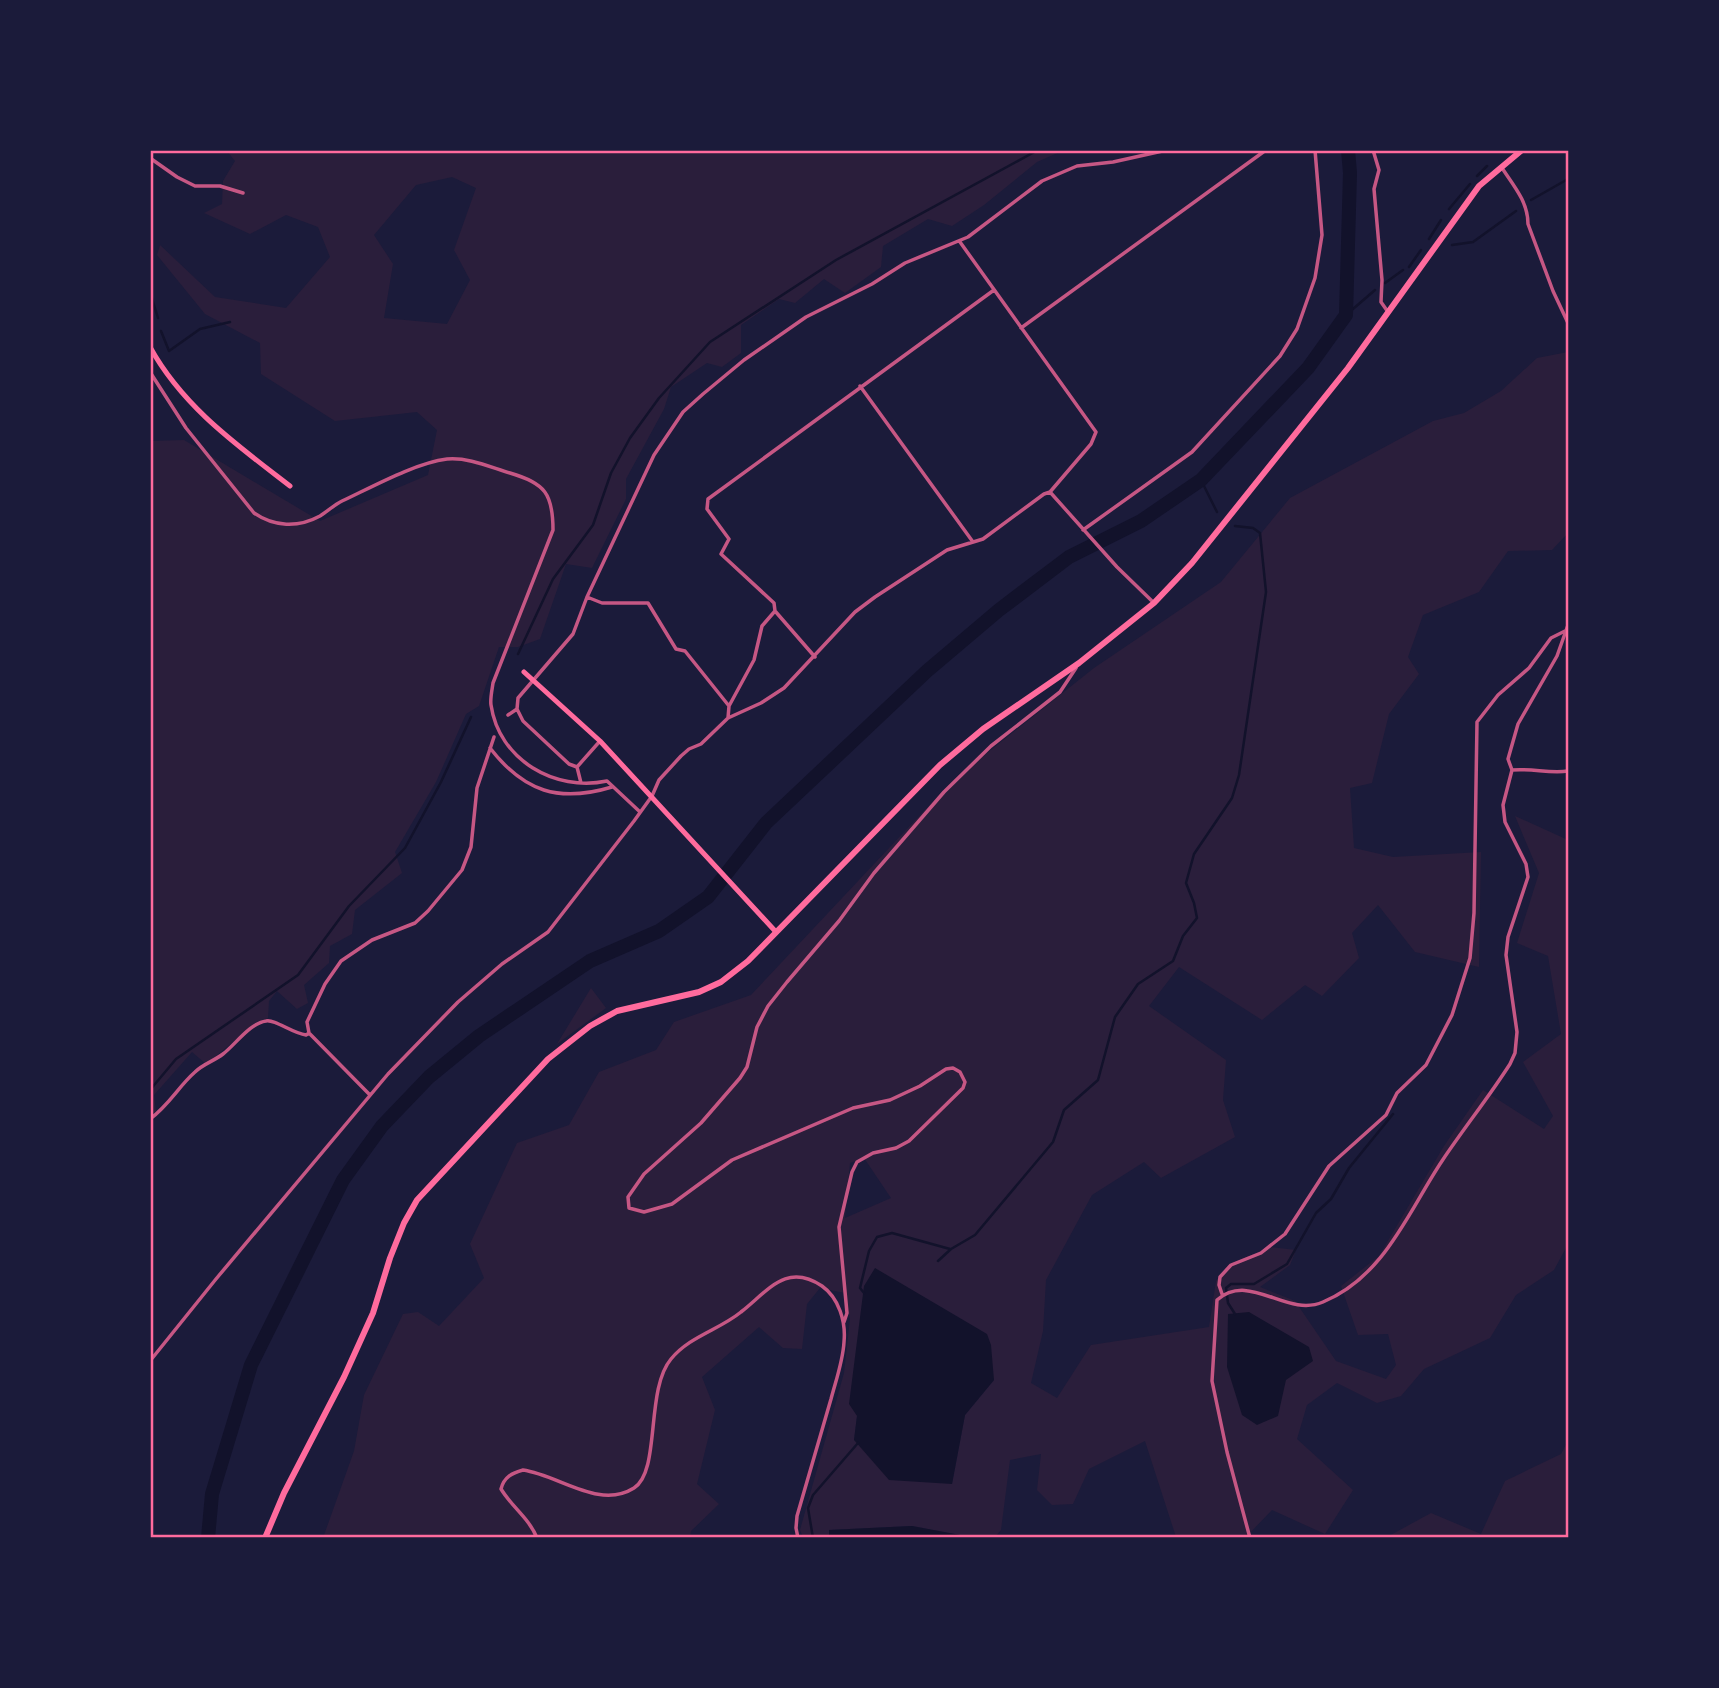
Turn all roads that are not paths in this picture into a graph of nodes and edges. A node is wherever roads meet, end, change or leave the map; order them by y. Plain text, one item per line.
1 (1167, 150) edge
2 (1266, 150) edge
3 (1315, 150) edge
4 (1373, 150) edge
5 (1522, 150) edge
6 (150, 158) edge
7 (1501, 166) junction
8 (243, 193) dead end
9 (960, 242) junction
10 (994, 290) junction
11 (1388, 312) junction
12 (1569, 323) edge
13 (1021, 328) junction
14 (150, 347) edge
15 (150, 372) edge
16 (860, 386) junction
17 (290, 486) dead end
18 (1050, 492) junction
19 (1083, 530) junction
20 (973, 542) junction
21 (587, 597) junction
22 (1154, 603) junction
23 (775, 611) junction
24 (1569, 625) edge
25 (1565, 631) junction
26 (815, 657) junction
27 (1079, 663) junction
28 (524, 672) dead end
29 (532, 680) junction
30 (729, 706) junction
31 (517, 709) junction
32 (508, 715) dead end
33 (728, 718) junction
34 (494, 737) dead end
35 (600, 741) junction
36 (490, 748) junction
37 (577, 767) junction
38 (1512, 770) junction
39 (1569, 771) edge
40 (581, 783) junction
41 (612, 787) junction
42 (652, 796) junction
43 (639, 811) junction
44 (776, 932) junction
45 (309, 1033) junction
46 (370, 1095) junction
47 (150, 1119) edge
48 (1223, 1295) junction
49 (844, 1322) junction
50 (150, 1361) edge
51 (265, 1538) edge
52 (537, 1538) edge
53 (798, 1538) edge
54 (1250, 1538) edge

1 - 9 street
2 - 13 street
3 - 19 street
4 - 11 street
5 - 7 highway
6 - 8 street
7 - 11 highway
7 - 12 street
9 - 10 street
9 - 21 street
10 - 13 street
10 - 16 street
11 - 22 highway
13 - 18 street
14 - 17 main road
15 - 40 street
16 - 20 street
16 - 23 street
18 - 19 street
18 - 20 street
19 - 22 street
20 - 26 street
21 - 29 street
21 - 30 street
22 - 27 highway
23 - 26 street
23 - 30 street
24 - 25 street
25 - 38 street
25 - 48 street
26 - 33 street
27 - 44 highway
27 - 49 street
28 - 29 main road
29 - 31 street
29 - 35 main road
30 - 33 street
31 - 32 street
31 - 37 street
33 - 42 street
34 - 36 street
35 - 37 street
35 - 42 main road
36 - 41 street
36 - 45 street
37 - 40 street
38 - 39 street
38 - 48 street
40 - 41 street
41 - 43 street
42 - 43 street
42 - 44 main road
43 - 46 street
44 - 51 highway
45 - 46 street
45 - 47 street
46 - 50 street
48 - 54 street
49 - 52 street
49 - 53 street

